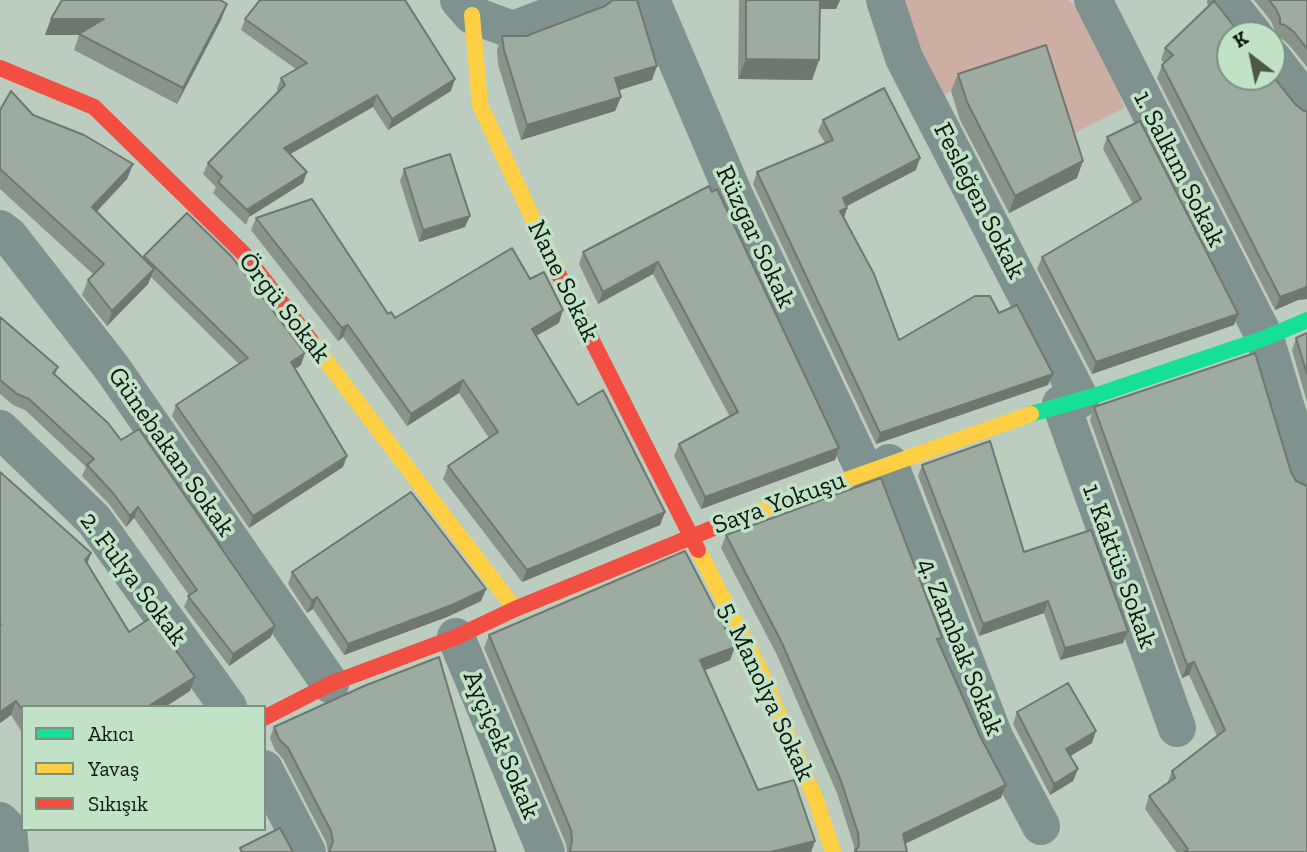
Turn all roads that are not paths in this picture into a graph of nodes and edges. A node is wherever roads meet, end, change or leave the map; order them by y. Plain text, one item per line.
1 (592, 0) edge
2 (651, 0) edge
3 (885, 0) edge
4 (1093, 0) edge
5 (1226, 0) edge
6 (466, 8) edge
7 (1243, 21) edge
8 (0, 68) edge
9 (1286, 76) edge
10 (1307, 103) edge
11 (0, 229) edge
12 (1307, 320) edge
13 (1265, 338) junction
14 (1071, 402) junction
15 (0, 429) edge
16 (877, 468) junction
17 (1307, 478) edge
18 (690, 536) junction
19 (515, 609) junction
20 (456, 637) junction
21 (330, 684) junction
22 (227, 705) edge
23 (266, 717) edge
24 (1177, 728) dead end
25 (266, 773) edge
26 (1041, 826) dead end
27 (307, 852) edge
28 (546, 852) edge
29 (832, 852) edge

1 - 6 street
2 - 16 street, Rüzgar Sokak
3 - 14 street, Fesleğen Sokak
4 - 13 street, 1. Salkım Sokak
5 - 7 street
6 - 18 street, Nane Sokak
8 - 19 street, Örgü Sokak
9 - 10 street
11 - 21 street, Günebakan Sokak
12 - 13 street, Saya Yokuşu
13 - 14 street, Saya Yokuşu
13 - 17 street, 1. Salkım Sokak
14 - 16 street, Saya Yokuşu
14 - 24 street, 1. Kaktüs Sokak
15 - 22 street, 2. Fulya Sokak
16 - 18 street, Saya Yokuşu
16 - 26 street, 4. Zambak Sokak
18 - 19 street, Saya Yokuşu
18 - 29 street, 5. Manolya Sokak
19 - 20 street, Saya Yokuşu
20 - 21 street, Saya Yokuşu
20 - 28 street, Ayçiçek Sokak
21 - 23 street, Saya Yokuşu
25 - 27 street

